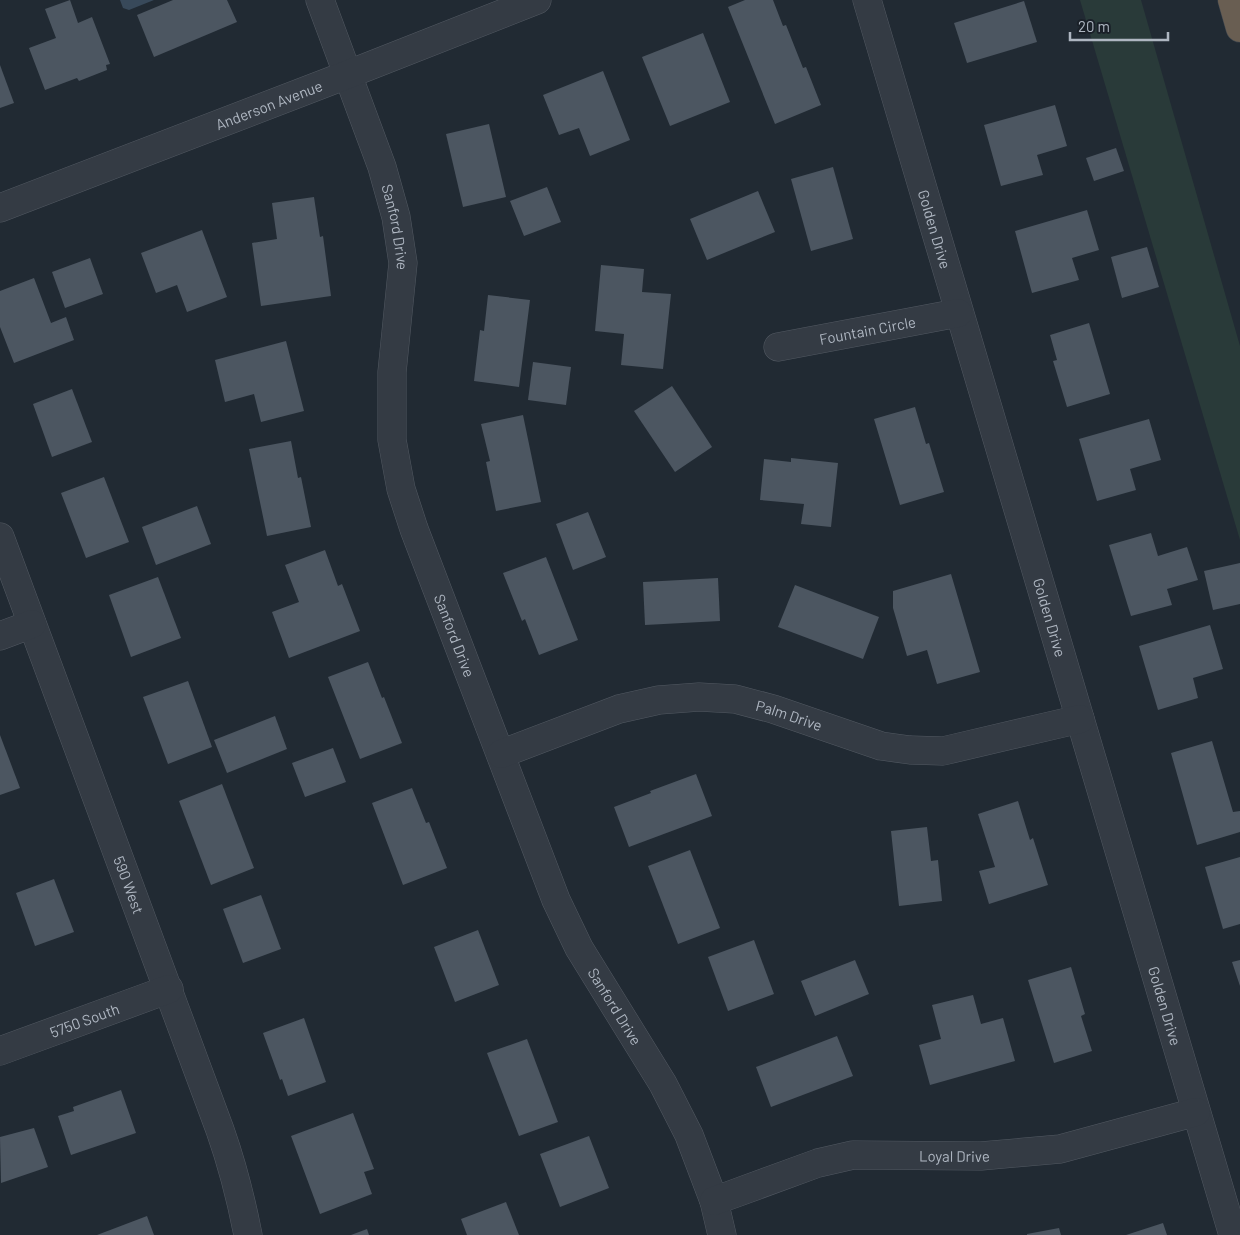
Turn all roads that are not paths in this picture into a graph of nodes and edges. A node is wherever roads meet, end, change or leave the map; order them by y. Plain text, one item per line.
1 (320, 0) edge
2 (537, 0) edge
3 (867, 0) edge
4 (1232, 0) edge
5 (1240, 28) edge
6 (349, 74) junction
7 (0, 208) edge
8 (958, 312) junction
9 (778, 347) dead end
10 (0, 538) edge
11 (32, 624) junction
12 (0, 636) edge
13 (1080, 719) junction
14 (501, 754) junction
15 (168, 989) junction
16 (0, 1051) edge
17 (1196, 1112) junction
18 (714, 1201) junction
19 (248, 1235) edge
20 (722, 1235) edge
21 (1233, 1235) edge

1 - 6 street, Sanford Drive
2 - 6 street, Anderson Avenue
3 - 8 street, Golden Drive
4 - 5 highway
6 - 7 street, Anderson Avenue
6 - 14 street, Sanford Drive
8 - 9 street, Fountain Circle
8 - 13 street, Golden Drive
10 - 11 street, 590 West
11 - 12 street
11 - 15 street, 590 West
13 - 14 street, Palm Drive
13 - 17 street, Golden Drive
14 - 18 street, Sanford Drive
15 - 16 street, 5750 South
15 - 19 street, 590 West
17 - 18 street, Loyal Drive
17 - 21 street, Golden Drive
18 - 20 street, Sanford Drive

